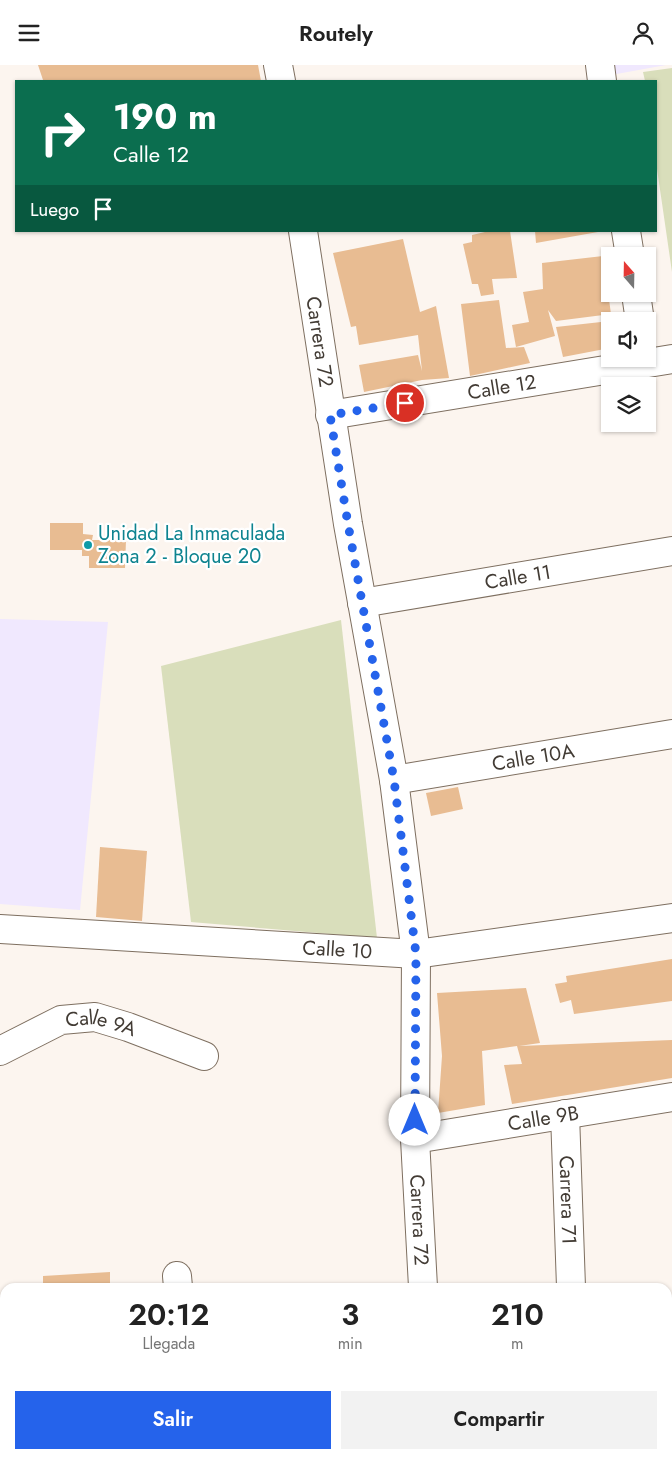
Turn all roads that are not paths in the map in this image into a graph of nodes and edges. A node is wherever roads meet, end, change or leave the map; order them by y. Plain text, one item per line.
1 (278, 65) edge
2 (600, 65) edge
3 (281, 80) edge
4 (602, 80) edge
5 (303, 232) edge
6 (626, 232) edge
7 (629, 247) edge
8 (614, 367) edge
9 (330, 415) junction
10 (672, 551) edge
11 (362, 603) junction
12 (672, 734) edge
13 (394, 780) junction
14 (672, 918) edge
15 (0, 929) edge
16 (416, 954) junction
17 (0, 1051) edge
18 (204, 1056) dead end
19 (672, 1097) edge
20 (565, 1114) junction
21 (415, 1139) junction
22 (423, 1283) edge
23 (571, 1283) edge

1 - 3 street
2 - 4 street
5 - 9 street, Carrera 72
6 - 7 street
8 - 9 street, Calle 12
9 - 11 street, Carrera 72
10 - 11 street, Calle 11
11 - 13 street, Carrera 72
12 - 13 street, Calle 10A
13 - 16 street, Carrera 72
14 - 16 street, Calle 10
15 - 16 street, Calle 10
16 - 21 street, Carrera 72
17 - 18 street, Calle 9A
19 - 20 street, Calle 9B
20 - 21 street, Calle 9B
20 - 23 street, Carrera 71
21 - 22 street, Carrera 72

